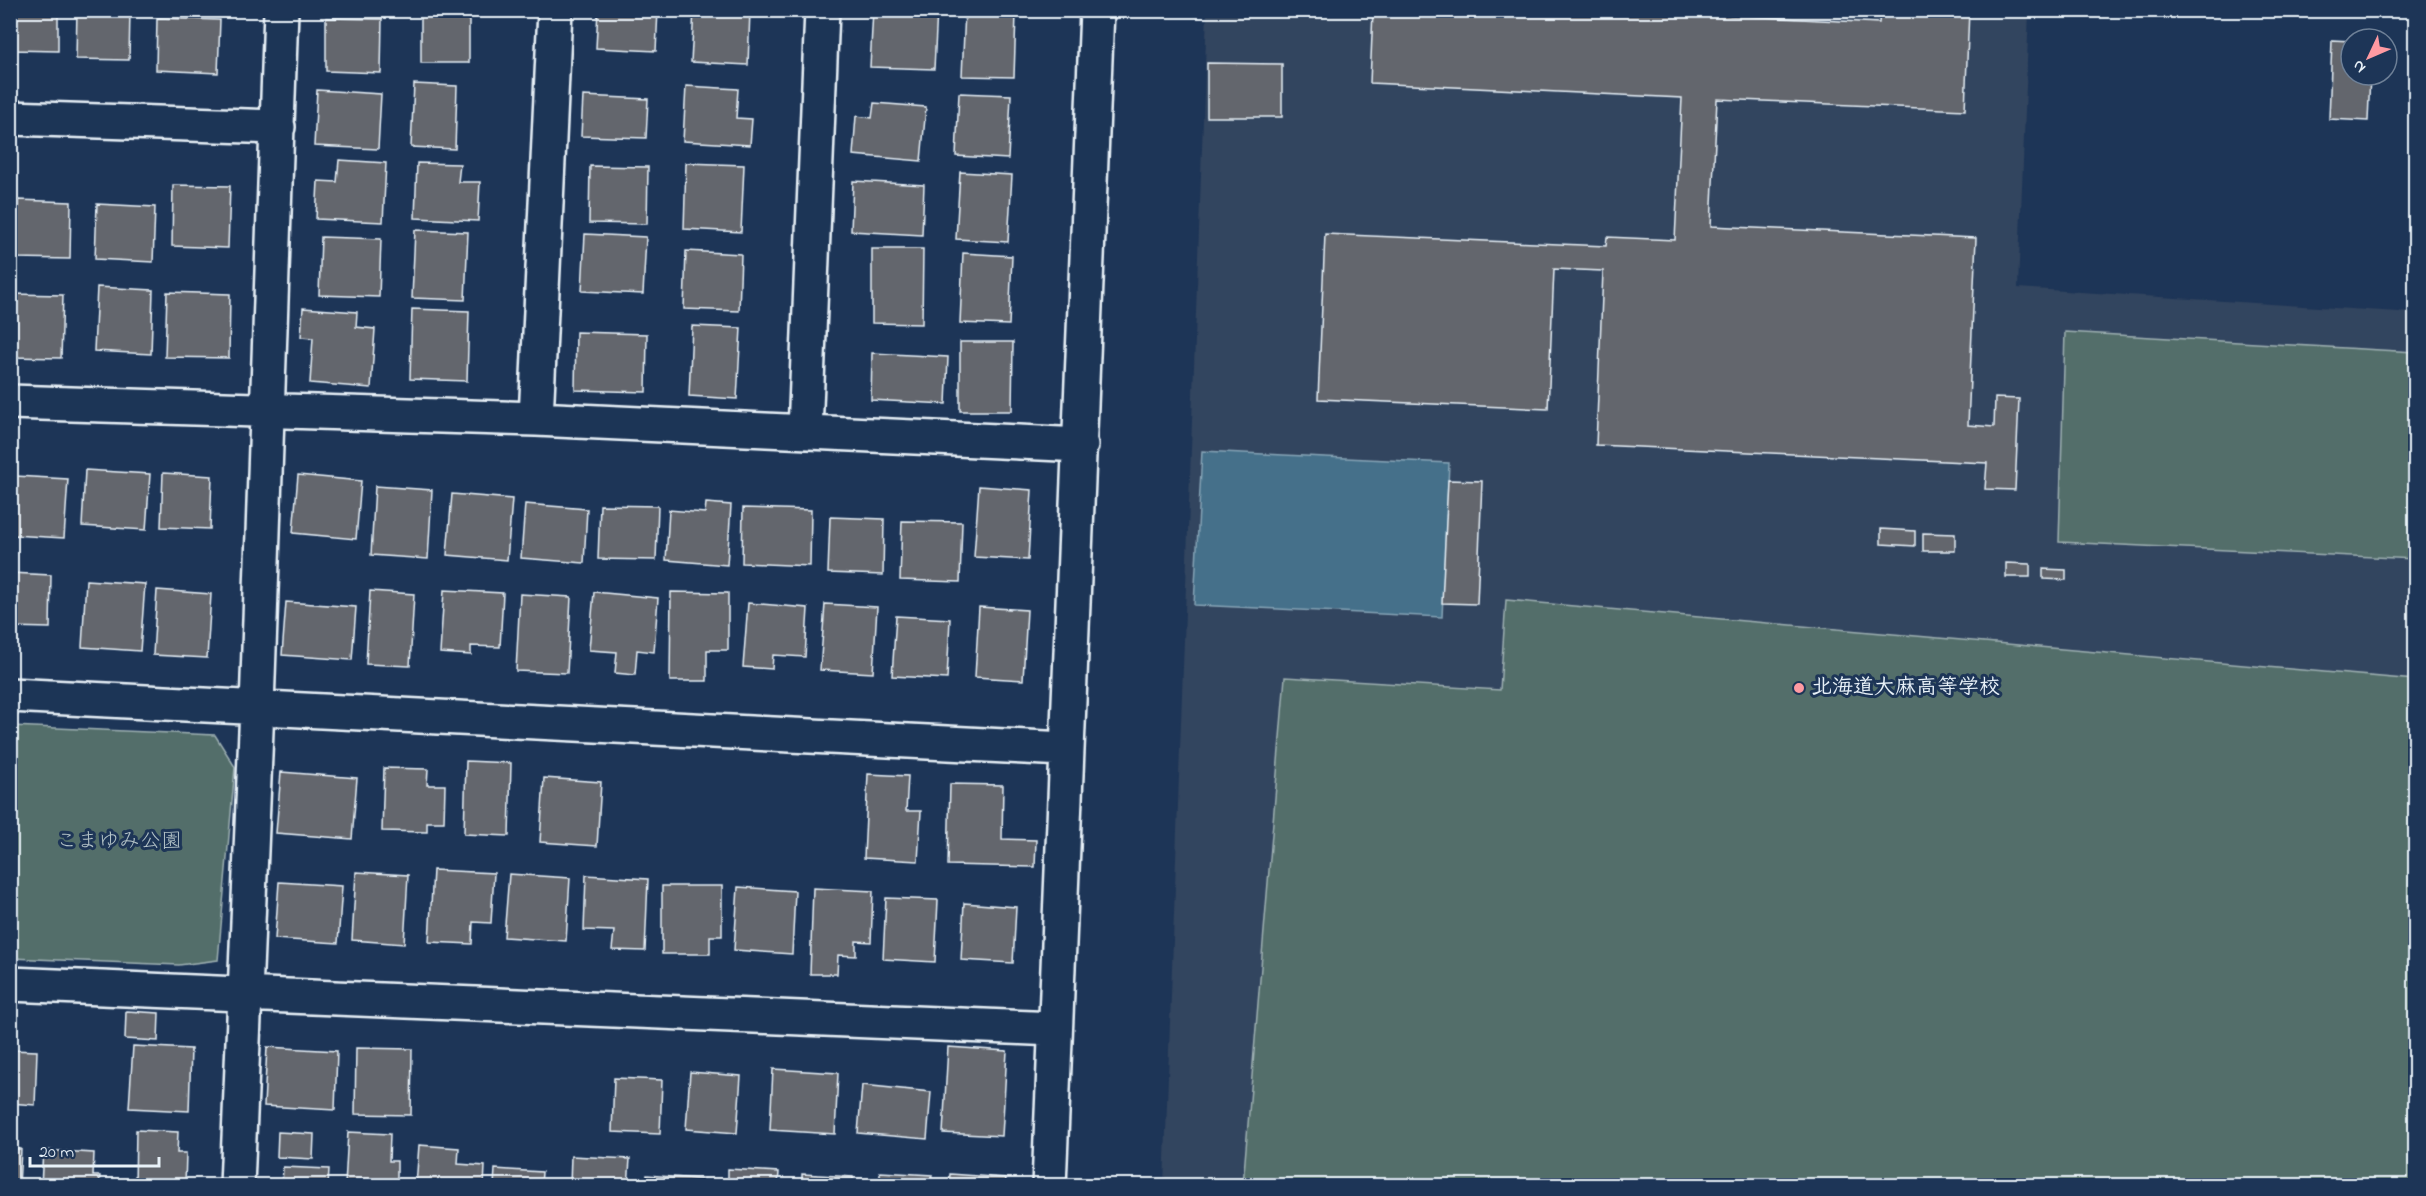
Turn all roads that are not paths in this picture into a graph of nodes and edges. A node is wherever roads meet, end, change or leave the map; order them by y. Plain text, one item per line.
1 (281, 10) edge
2 (555, 10) edge
3 (822, 10) edge
4 (1097, 10) edge
5 (10, 118) edge
6 (278, 127) junction
7 (10, 402) edge
8 (266, 411) junction
9 (536, 419) junction
10 (805, 432) junction
11 (1081, 445) junction
12 (10, 695) edge
13 (257, 707) junction
14 (1065, 749) junction
15 (10, 984) edge
16 (245, 993) junction
17 (1055, 1029) junction
18 (237, 1185) edge
19 (1049, 1185) edge

1 - 6 street
2 - 9 street
3 - 10 street
4 - 11 street
5 - 6 street
6 - 8 street
7 - 8 street
8 - 9 street
8 - 13 street
9 - 10 street
10 - 11 street
11 - 14 street
12 - 13 street
13 - 14 street
13 - 16 street
14 - 17 street
15 - 16 street
16 - 17 street
16 - 18 street
17 - 19 street

